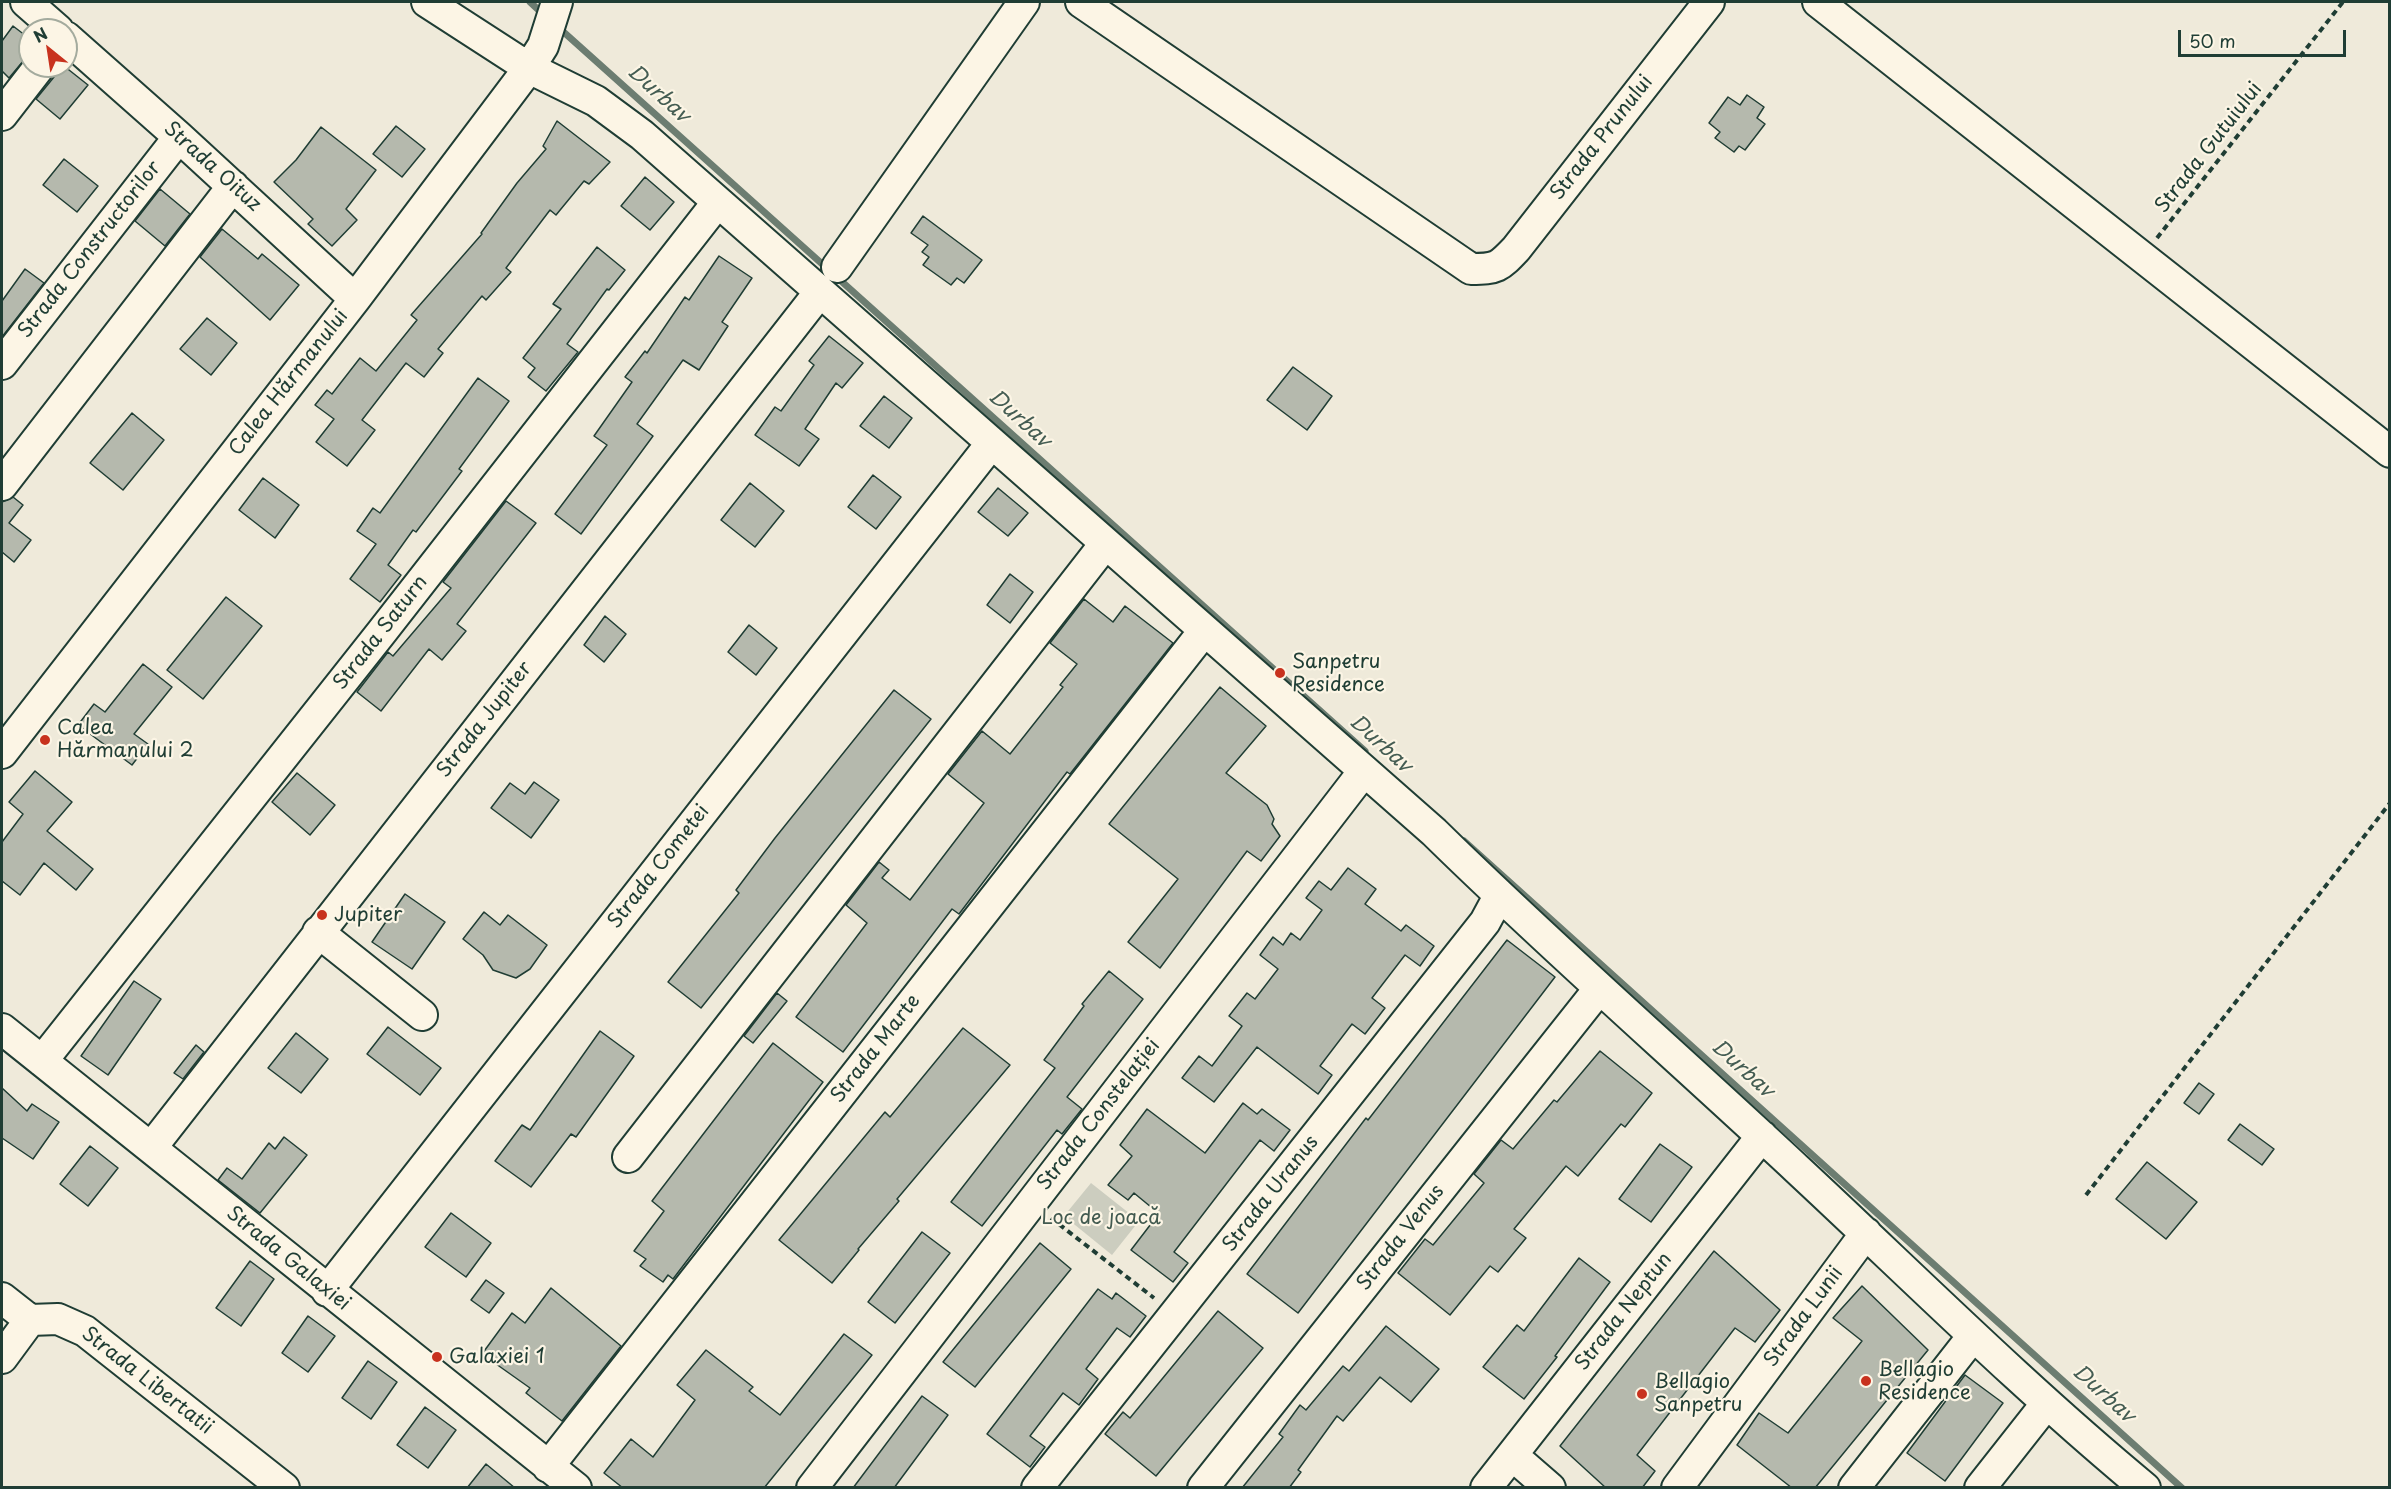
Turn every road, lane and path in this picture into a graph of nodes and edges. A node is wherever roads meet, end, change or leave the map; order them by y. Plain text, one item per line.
1 (26, 2) edge
2 (427, 2) edge
3 (557, 2) edge
4 (1024, 2) edge
5 (1081, 2) edge
6 (1709, 2) edge
7 (1818, 2) edge
8 (2343, 2) edge
9 (44, 18) edge
10 (78, 48) edge
11 (536, 57) junction
12 (31, 78) edge
13 (2, 115) edge
14 (179, 137) junction
15 (233, 186) junction
16 (717, 203) junction
17 (2142, 257) junction
18 (837, 267) dead end
19 (819, 293) junction
20 (355, 299) junction
21 (2, 364) edge
22 (991, 444) junction
23 (2390, 452) edge
24 (2, 484) edge
25 (1105, 544) junction
26 (1204, 631) junction
27 (2, 753) edge
28 (1364, 771) junction
29 (2390, 803) edge
30 (1499, 896) junction
31 (318, 932) junction
32 (1599, 989) junction
33 (422, 1015) dead end
34 (2, 1029) edge
35 (42, 1061) junction
36 (1762, 1136) junction
37 (151, 1148) junction
38 (628, 1157) dead end
39 (2086, 1195) dead end
40 (1032, 1203) junction
41 (1866, 1233) junction
42 (327, 1291) junction
43 (2, 1298) edge
44 (1175, 1315) junction
45 (30, 1320) junction
46 (1973, 1336) junction
47 (2, 1358) edge
48 (2047, 1403) junction
49 (1512, 1455) junction
50 (548, 1467) junction
51 (284, 1488) edge
52 (576, 1488) edge
53 (812, 1488) edge
54 (1037, 1488) edge
55 (1203, 1488) edge
56 (1486, 1488) edge
57 (1550, 1488) edge
58 (1677, 1488) edge
59 (1854, 1488) edge
60 (1980, 1488) edge
61 (2145, 1488) edge

1 - 9 street
2 - 11 street
3 - 11 street, Calea Hărmanului
4 - 18 street
5 - 6 street, Strada Prunului
7 - 17 street
8 - 17 path, Strada Gutuiului
10 - 14 street, Strada Oituz
11 - 16 street
11 - 20 street, Calea Hărmanului
12 - 13 street
14 - 15 street, Strada Oituz
14 - 21 street, Strada Constructorilor
15 - 20 street, Strada Oituz
15 - 24 street
16 - 19 street
16 - 35 street, Strada Saturn
17 - 23 street
19 - 22 street
19 - 31 street, Strada Jupiter
20 - 27 street, Calea Hărmanului
22 - 25 street
22 - 42 street, Strada Cometei
25 - 26 street
25 - 38 street
26 - 28 street
26 - 50 street, Strada Marte
28 - 30 street
28 - 40 street, Strada Constelației
29 - 39 path
30 - 32 street
30 - 44 street, Strada Uranus
31 - 33 street
31 - 37 street, Strada Jupiter
32 - 36 street
32 - 55 street, Strada Venus
34 - 35 street, Strada Galaxiei
35 - 37 street, Strada Galaxiei
36 - 41 street
36 - 49 street, Strada Neptun
37 - 42 street, Strada Galaxiei
40 - 44 path
40 - 53 street, Strada Constelației
41 - 46 street
41 - 58 street, Strada Lunii
42 - 50 street, Strada Galaxiei
43 - 45 street
44 - 54 street, Strada Uranus
45 - 47 street
45 - 51 street, Strada Libertatii
46 - 48 street
46 - 59 street
48 - 60 street
48 - 61 street
49 - 56 street, Strada Neptun
49 - 57 street
50 - 52 street, Strada Galaxiei

